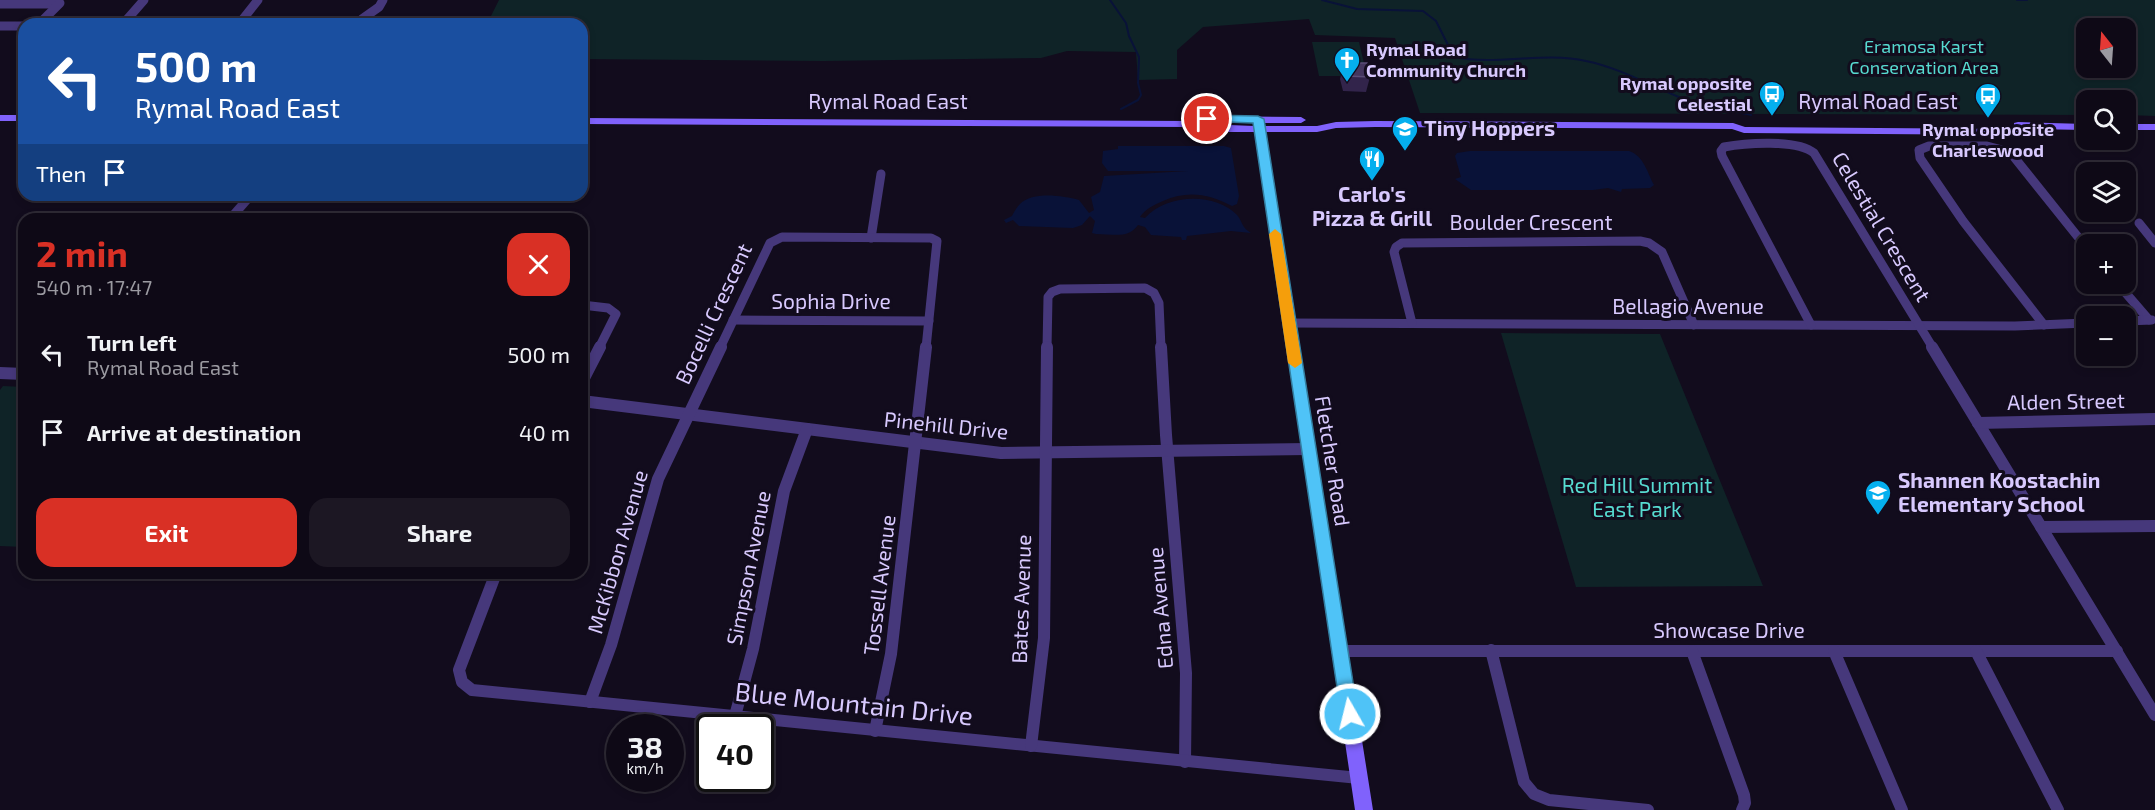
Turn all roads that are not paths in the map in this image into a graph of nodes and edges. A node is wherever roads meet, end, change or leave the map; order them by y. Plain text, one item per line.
1 (144, 0) edge
2 (258, 0) edge
3 (383, 0) edge
4 (26, 2) edge
5 (60, 2) edge
6 (0, 4) edge
7 (45, 18) edge
8 (128, 18) edge
9 (244, 18) edge
10 (363, 18) edge
11 (0, 26) edge
12 (18, 26) edge
13 (0, 118) edge
14 (18, 118) edge
15 (588, 121) edge
16 (1259, 124) junction
17 (2076, 127) edge
18 (2136, 128) edge
19 (2155, 128) edge
20 (881, 174) dead end
21 (246, 201) edge
22 (235, 213) edge
23 (2139, 223) dead end
24 (2076, 234) edge
25 (871, 238) junction
26 (2155, 243) edge
27 (2127, 294) edge
28 (588, 306) edge
29 (733, 320) junction
30 (2152, 320) edge
31 (929, 321) junction
32 (2136, 321) edge
33 (1289, 322) junction
34 (1412, 323) junction
35 (2076, 323) edge
36 (1694, 325) junction
37 (2044, 325) junction
38 (1811, 326) junction
39 (1920, 326) junction
40 (588, 370) edge
41 (0, 373) edge
42 (18, 374) edge
43 (588, 402) edge
44 (689, 415) junction
45 (2155, 419) edge
46 (1978, 423) junction
47 (807, 429) junction
48 (916, 443) junction
49 (1308, 449) junction
50 (1167, 451) junction
51 (1044, 454) junction
52 (2155, 526) edge
53 (2041, 527) junction
54 (494, 579) edge
55 (1491, 650) junction
56 (1340, 651) junction
57 (1692, 651) junction
58 (1834, 651) junction
59 (1976, 651) junction
60 (2117, 651) junction
61 (590, 702) junction
62 (714, 714) edge
63 (736, 714) edge
64 (2155, 715) edge
65 (774, 720) edge
66 (875, 731) junction
67 (1031, 746) junction
68 (1185, 762) junction
69 (1359, 778) junction
70 (1364, 810) edge
71 (1648, 810) edge
72 (1742, 810) edge
73 (1902, 810) edge
74 (2058, 810) edge

1 - 8 street
2 - 9 street
3 - 10 street
4 - 5 street
4 - 6 street
5 - 7 street
11 - 12 street
13 - 14 main road
15 - 16 main road, Rymal Road East
16 - 17 main road, Rymal Road East
16 - 33 main road, Fletcher Road
18 - 19 main road
20 - 25 street
21 - 22 street
23 - 26 street
24 - 37 street
25 - 29 street, Bocelli Crescent
25 - 31 street, Bocelli Crescent
27 - 30 street
28 - 40 street
29 - 31 street, Sophia Drive
29 - 44 street, Bocelli Crescent
30 - 32 street
31 - 48 street, Bocelli Crescent
33 - 34 street, Bellagio Avenue
33 - 49 main road, Fletcher Road
34 - 36 street, Bellagio Avenue
34 - 36 street, Boulder Crescent
35 - 37 street, Bellagio Avenue
36 - 38 street, Bellagio Avenue
37 - 39 street, Bellagio Avenue
38 - 39 street, Bellagio Avenue
38 - 39 street, Celestial Crescent
39 - 46 street
41 - 42 street
43 - 44 street, Pinehill Drive
44 - 47 street, Pinehill Drive
44 - 61 street, McKibbon Avenue
45 - 46 street, Alden Street
46 - 53 street
47 - 48 street, Pinehill Drive
47 - 63 street, Simpson Avenue
48 - 51 street, Pinehill Drive
48 - 66 street, Tossell Avenue
49 - 50 street, Pinehill Drive
49 - 56 main road, Fletcher Road
50 - 51 street, Pinehill Drive
50 - 51 street, Edna Avenue
50 - 68 street, Edna Avenue
51 - 67 street, Bates Avenue
52 - 53 street
53 - 60 street
54 - 61 street, Blue Mountain Drive
55 - 56 street, Showcase Drive
55 - 57 street, Showcase Drive
55 - 71 street
56 - 69 main road, Fletcher Road
57 - 58 street, Showcase Drive
57 - 72 street
58 - 59 street, Showcase Drive
58 - 73 street
59 - 60 street, Showcase Drive
59 - 74 street
60 - 64 street
61 - 62 street, Blue Mountain Drive
65 - 66 street, Blue Mountain Drive
66 - 67 street, Blue Mountain Drive
67 - 68 street, Blue Mountain Drive
68 - 69 street, Blue Mountain Drive
69 - 70 main road, Fletcher Road

